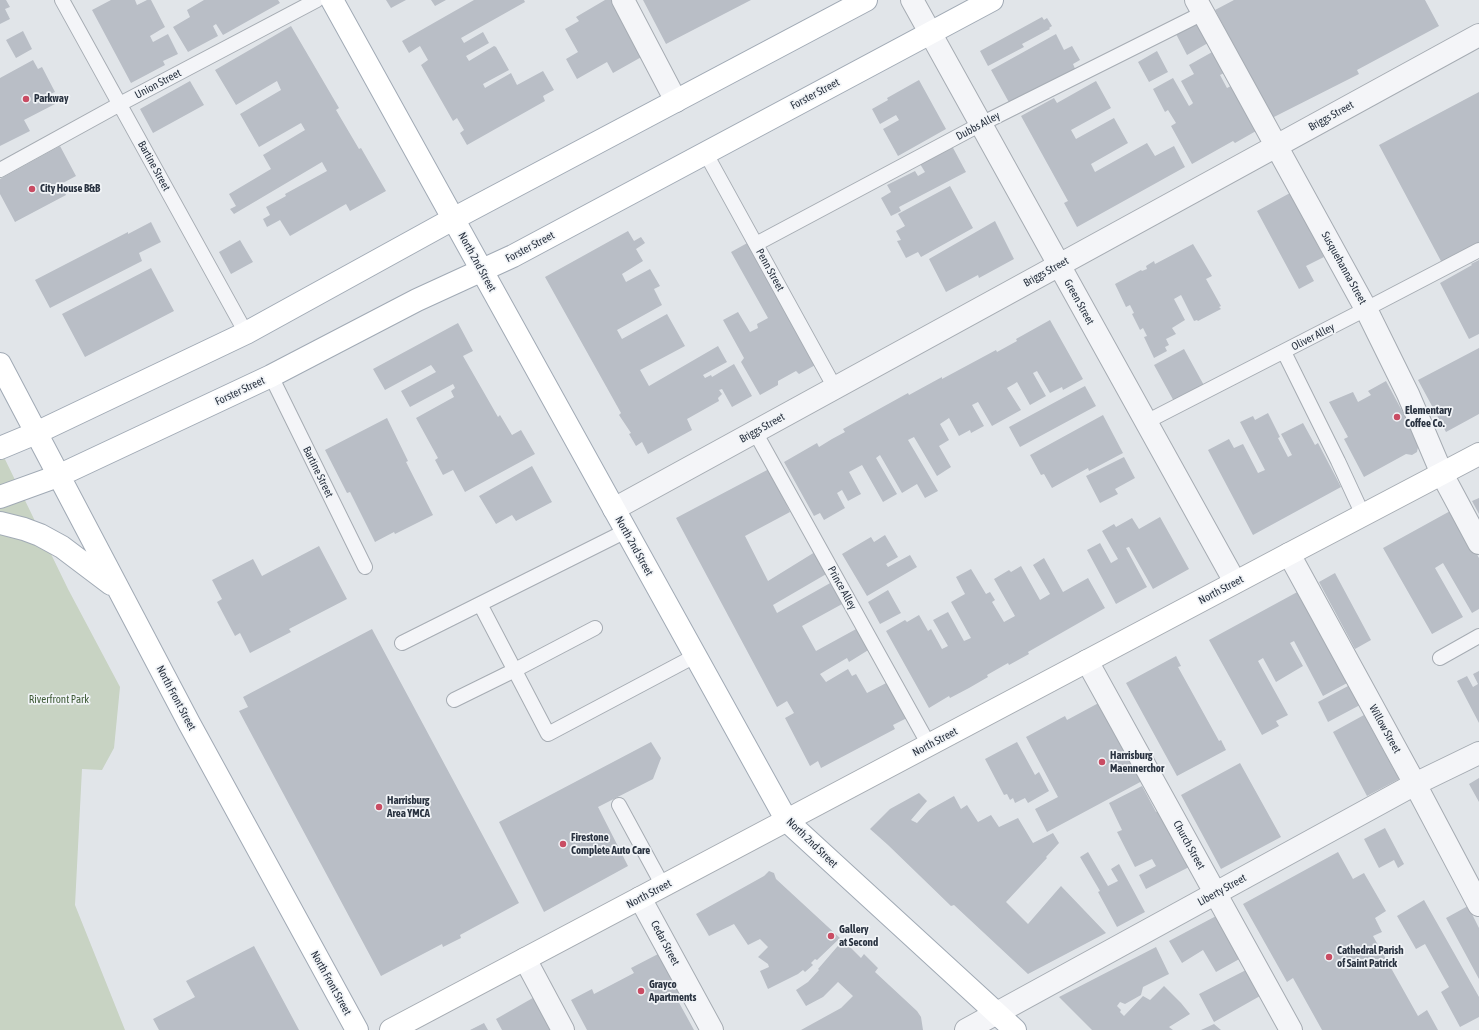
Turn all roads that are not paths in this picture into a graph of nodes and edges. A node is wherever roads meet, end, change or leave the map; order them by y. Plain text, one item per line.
1 (62, 0) edge
2 (317, 0) edge
3 (332, 0) edge
4 (623, 0) edge
5 (866, 0) edge
6 (912, 0) edge
7 (992, 0) edge
8 (1199, 6) edge
9 (930, 33) junction
10 (1479, 35) edge
11 (676, 101) junction
12 (120, 104) junction
13 (981, 124) junction
14 (1276, 146) junction
15 (705, 152) junction
16 (0, 170) edge
17 (453, 219) junction
18 (756, 244) junction
19 (1479, 250) edge
20 (1058, 266) junction
21 (482, 270) junction
22 (1366, 309) junction
23 (246, 333) junction
24 (1284, 352) junction
25 (0, 364) edge
26 (271, 376) junction
27 (835, 388) junction
28 (1146, 422) junction
29 (755, 432) junction
30 (36, 433) junction
31 (0, 448) edge
32 (1479, 454) edge
33 (1442, 474) junction
34 (58, 476) junction
35 (0, 497) edge
36 (614, 509) junction
37 (1362, 515) junction
38 (0, 523) edge
39 (626, 532) junction
40 (1479, 543) edge
41 (1289, 554) junction
42 (365, 567) dead end
43 (1235, 582) junction
44 (120, 591) junction
45 (480, 604) junction
46 (596, 628) dead end
47 (1479, 636) edge
48 (402, 643) dead end
49 (695, 656) junction
50 (1440, 658) dead end
51 (1087, 661) junction
52 (515, 670) junction
53 (454, 700) dead end
54 (929, 745) junction
55 (1479, 753) edge
56 (1415, 784) junction
57 (619, 805) dead end
58 (787, 821) junction
59 (663, 886) junction
60 (1216, 893) junction
61 (640, 898) junction
62 (1479, 904) edge
63 (525, 959) junction
64 (997, 1013) junction
65 (357, 1030) edge
66 (391, 1030) edge
67 (563, 1030) edge
68 (712, 1030) edge
69 (966, 1030) edge
70 (1015, 1030) edge
71 (1291, 1030) edge

1 - 12 lane, Bartine Street
2 - 12 lane, Union Street
3 - 17 main road, North 2nd Street
4 - 11 street
5 - 11 main road
6 - 9 street, Green Street
7 - 9 main road, Forster Street
8 - 13 lane, Dubbs Alley
8 - 14 street, Susquehanna Street
9 - 13 street, Green Street
9 - 15 main road, Forster Street
10 - 14 street, Briggs Street
11 - 17 main road
12 - 16 lane, Union Street
12 - 23 lane, Bartine Street
13 - 18 lane, Dubbs Alley
13 - 20 street, Green Street
14 - 20 street, Briggs Street
14 - 22 street, Susquehanna Street
15 - 18 lane, Penn Street
15 - 21 main road, Forster Street
17 - 21 main road, North 2nd Street
17 - 23 main road
18 - 27 lane, Penn Street
19 - 22 lane, Oliver Alley
20 - 27 street, Briggs Street
20 - 28 street, Green Street
21 - 26 main road, Forster Street
21 - 36 main road, North 2nd Street
22 - 24 lane, Oliver Alley
22 - 33 street, Susquehanna Street
23 - 30 main road
24 - 28 lane, Oliver Alley
24 - 37 lane
25 - 30 main road, North Front Street
26 - 34 main road, Forster Street
26 - 42 lane, Bartine Street
27 - 29 street, Briggs Street
28 - 43 street, Green Street
29 - 36 street, Briggs Street
29 - 54 lane, Prince Alley
30 - 31 main road
30 - 34 main road, North Front Street
32 - 33 main road, North Street
33 - 37 main road, North Street
33 - 40 street, Susquehanna Street
34 - 35 main road, Forster Street
34 - 44 main road, North Front Street
36 - 39 main road, North 2nd Street
37 - 41 main road, North Street
38 - 44 main road
39 - 45 lane
39 - 49 main road, North 2nd Street
41 - 43 main road, North Street
41 - 56 street, Willow Street
43 - 51 main road, North Street
44 - 65 main road, North Front Street
45 - 48 lane
45 - 52 lane
46 - 52 lane
47 - 50 lane
49 - 52 lane
49 - 58 main road, North 2nd Street
51 - 54 main road, North Street
51 - 60 street, Church Street
52 - 53 lane
54 - 58 main road, North Street
55 - 56 street, Liberty Street
56 - 60 street, Liberty Street
56 - 62 street, Willow Street
57 - 59 lane
58 - 59 main road, North Street
58 - 64 main road, North 2nd Street
59 - 61 main road, North Street
60 - 64 street, Liberty Street
60 - 71 street, Church Street
61 - 63 main road, North Street
61 - 68 street, Cedar Street
63 - 66 main road, North Street
63 - 67 street
64 - 69 street, Liberty Street
64 - 70 main road, North 2nd Street

